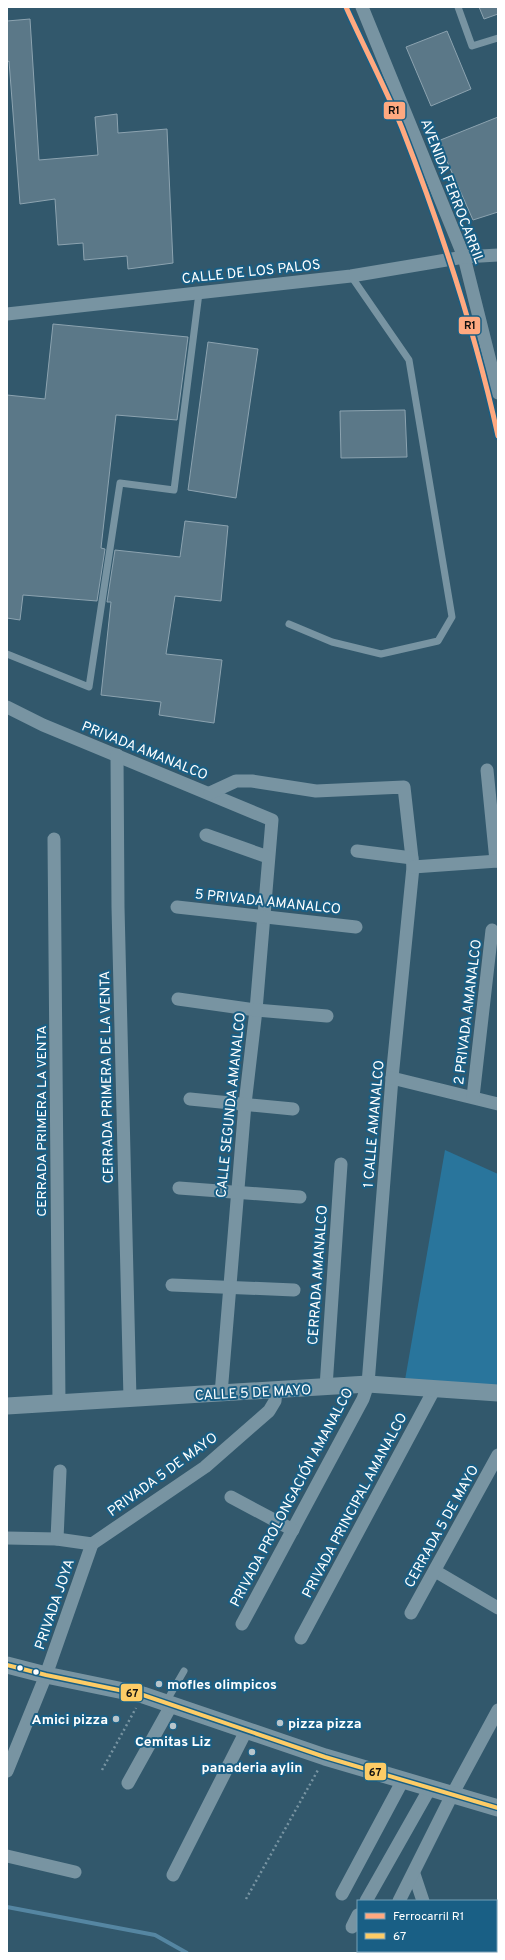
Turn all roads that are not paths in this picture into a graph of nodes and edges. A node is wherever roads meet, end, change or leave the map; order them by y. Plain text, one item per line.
1 (362, 7) edge
2 (458, 7) edge
3 (498, 38) edge
4 (498, 255) edge
5 (464, 257) junction
6 (351, 276) junction
7 (199, 293) junction
8 (7, 314) edge
9 (498, 393) edge
10 (289, 624) dead end
11 (7, 654) edge
12 (7, 707) edge
13 (117, 755) junction
14 (487, 770) dead end
15 (210, 794) junction
16 (272, 820) joint
17 (206, 835) dead end
18 (54, 839) dead end
19 (358, 851) dead end
20 (268, 857) junction
21 (497, 861) edge
22 (413, 862) junction
23 (177, 907) dead end
24 (263, 916) junction
25 (356, 927) dead end
26 (492, 930) dead end
27 (178, 999) dead end
28 (256, 1010) junction
29 (327, 1016) dead end
30 (392, 1078) junction
31 (473, 1097) junction
32 (190, 1099) dead end
33 (245, 1104) junction
34 (498, 1104) edge
35 (293, 1109) dead end
36 (341, 1164) dead end
37 (179, 1188) dead end
38 (238, 1193) junction
39 (300, 1197) dead end
40 (172, 1284) dead end
41 (231, 1287) junction
42 (294, 1290) dead end
43 (368, 1384) junction
44 (326, 1388) junction
45 (436, 1388) junction
46 (276, 1390) junction
47 (498, 1393) edge
48 (222, 1394) junction
49 (130, 1399) junction
50 (59, 1403) junction
51 (7, 1406) edge
52 (498, 1455) edge
53 (60, 1471) dead end
54 (231, 1497) dead end
55 (293, 1530) junction
56 (7, 1538) edge
57 (57, 1539) junction
58 (92, 1544) junction
59 (435, 1571) junction
60 (498, 1608) edge
61 (411, 1613) dead end
62 (242, 1624) dead end
63 (301, 1638) dead end
64 (7, 1665) edge
65 (184, 1671) dead end
66 (46, 1675) junction
67 (169, 1703) junction
68 (498, 1710) edge
69 (246, 1731) junction
70 (7, 1771) edge
71 (403, 1780) junction
72 (128, 1783) dead end
73 (430, 1788) junction
74 (452, 1794) junction
75 (498, 1808) edge
76 (7, 1856) edge
77 (75, 1872) dead end
78 (414, 1874) junction
79 (173, 1875) dead end
80 (342, 1894) dead end
81 (367, 1900) edge
82 (400, 1900) edge
83 (422, 1900) edge

1 - 5 street, AVENIDA FERROCARRIL
2 - 3 lane
4 - 5 street, CALLE DE LOS PALOS
5 - 6 street, CALLE DE LOS PALOS
5 - 9 street, AVENIDA FERROCARRIL
6 - 7 street, CALLE DE LOS PALOS
6 - 10 lane
7 - 8 street, CALLE DE LOS PALOS
7 - 11 lane
12 - 13 street, PRIVADA AMANALCO
13 - 15 street, PRIVADA AMANALCO
13 - 49 street, CERRADA PRIMERA DE LA VENTA
14 - 21 street
15 - 16 street, PRIVADA AMANALCO
15 - 22 street, 1 CALLE AMANALCO
16 - 20 street, CALLE SEGUNDA AMANALCO
17 - 20 street
18 - 50 street, CERRADA PRIMERA LA VENTA
19 - 22 street
20 - 24 street, CALLE SEGUNDA AMANALCO
21 - 22 street
22 - 30 street, 1 CALLE AMANALCO
23 - 24 street, 5 PRIVADA AMANALCO
24 - 25 street, 5 PRIVADA AMANALCO
24 - 28 street, CALLE SEGUNDA AMANALCO
26 - 31 street, 2 PRIVADA AMANALCO
27 - 28 street
28 - 29 street
28 - 33 street, CALLE SEGUNDA AMANALCO
30 - 31 street
30 - 43 street, 1 CALLE AMANALCO
31 - 34 street
32 - 33 street
33 - 35 street
33 - 38 street, CALLE SEGUNDA AMANALCO
36 - 44 street, CERRADA AMANALCO
37 - 38 street
38 - 39 street
38 - 41 street, CALLE SEGUNDA AMANALCO
40 - 41 street
41 - 42 street
41 - 48 street, CALLE SEGUNDA AMANALCO
43 - 44 street, CALLE 5 DE MAYO
43 - 45 street, CALLE 5 DE MAYO
43 - 55 street, PRIVADA PROLONGACIÓN AMANALCO
44 - 46 street, CALLE 5 DE MAYO
45 - 47 street, CALLE 5 DE MAYO
45 - 63 street, PRIVADA PRINCIPAL AMANALCO
46 - 48 street, CALLE 5 DE MAYO
46 - 58 street, PRIVADA 5 DE MAYO
48 - 49 street, CALLE 5 DE MAYO
49 - 50 street, CALLE 5 DE MAYO
50 - 51 street, CALLE 5 DE MAYO
52 - 59 street, CERRADA 5 DE MAYO
53 - 57 street
54 - 55 street
55 - 62 street, PRIVADA PROLONGACIÓN AMANALCO
56 - 57 street
57 - 58 street
58 - 66 street, PRIVADA JOYA
59 - 60 street
59 - 61 street, CERRADA 5 DE MAYO
64 - 66 street
65 - 67 lane
66 - 67 street
66 - 70 street, PRIVADA JOYA
67 - 69 street
67 - 72 street
68 - 74 street
69 - 71 street
69 - 79 street
71 - 73 street
71 - 80 street
73 - 74 street
73 - 81 street
74 - 75 street
74 - 78 street
76 - 77 street
78 - 82 street
78 - 83 street

